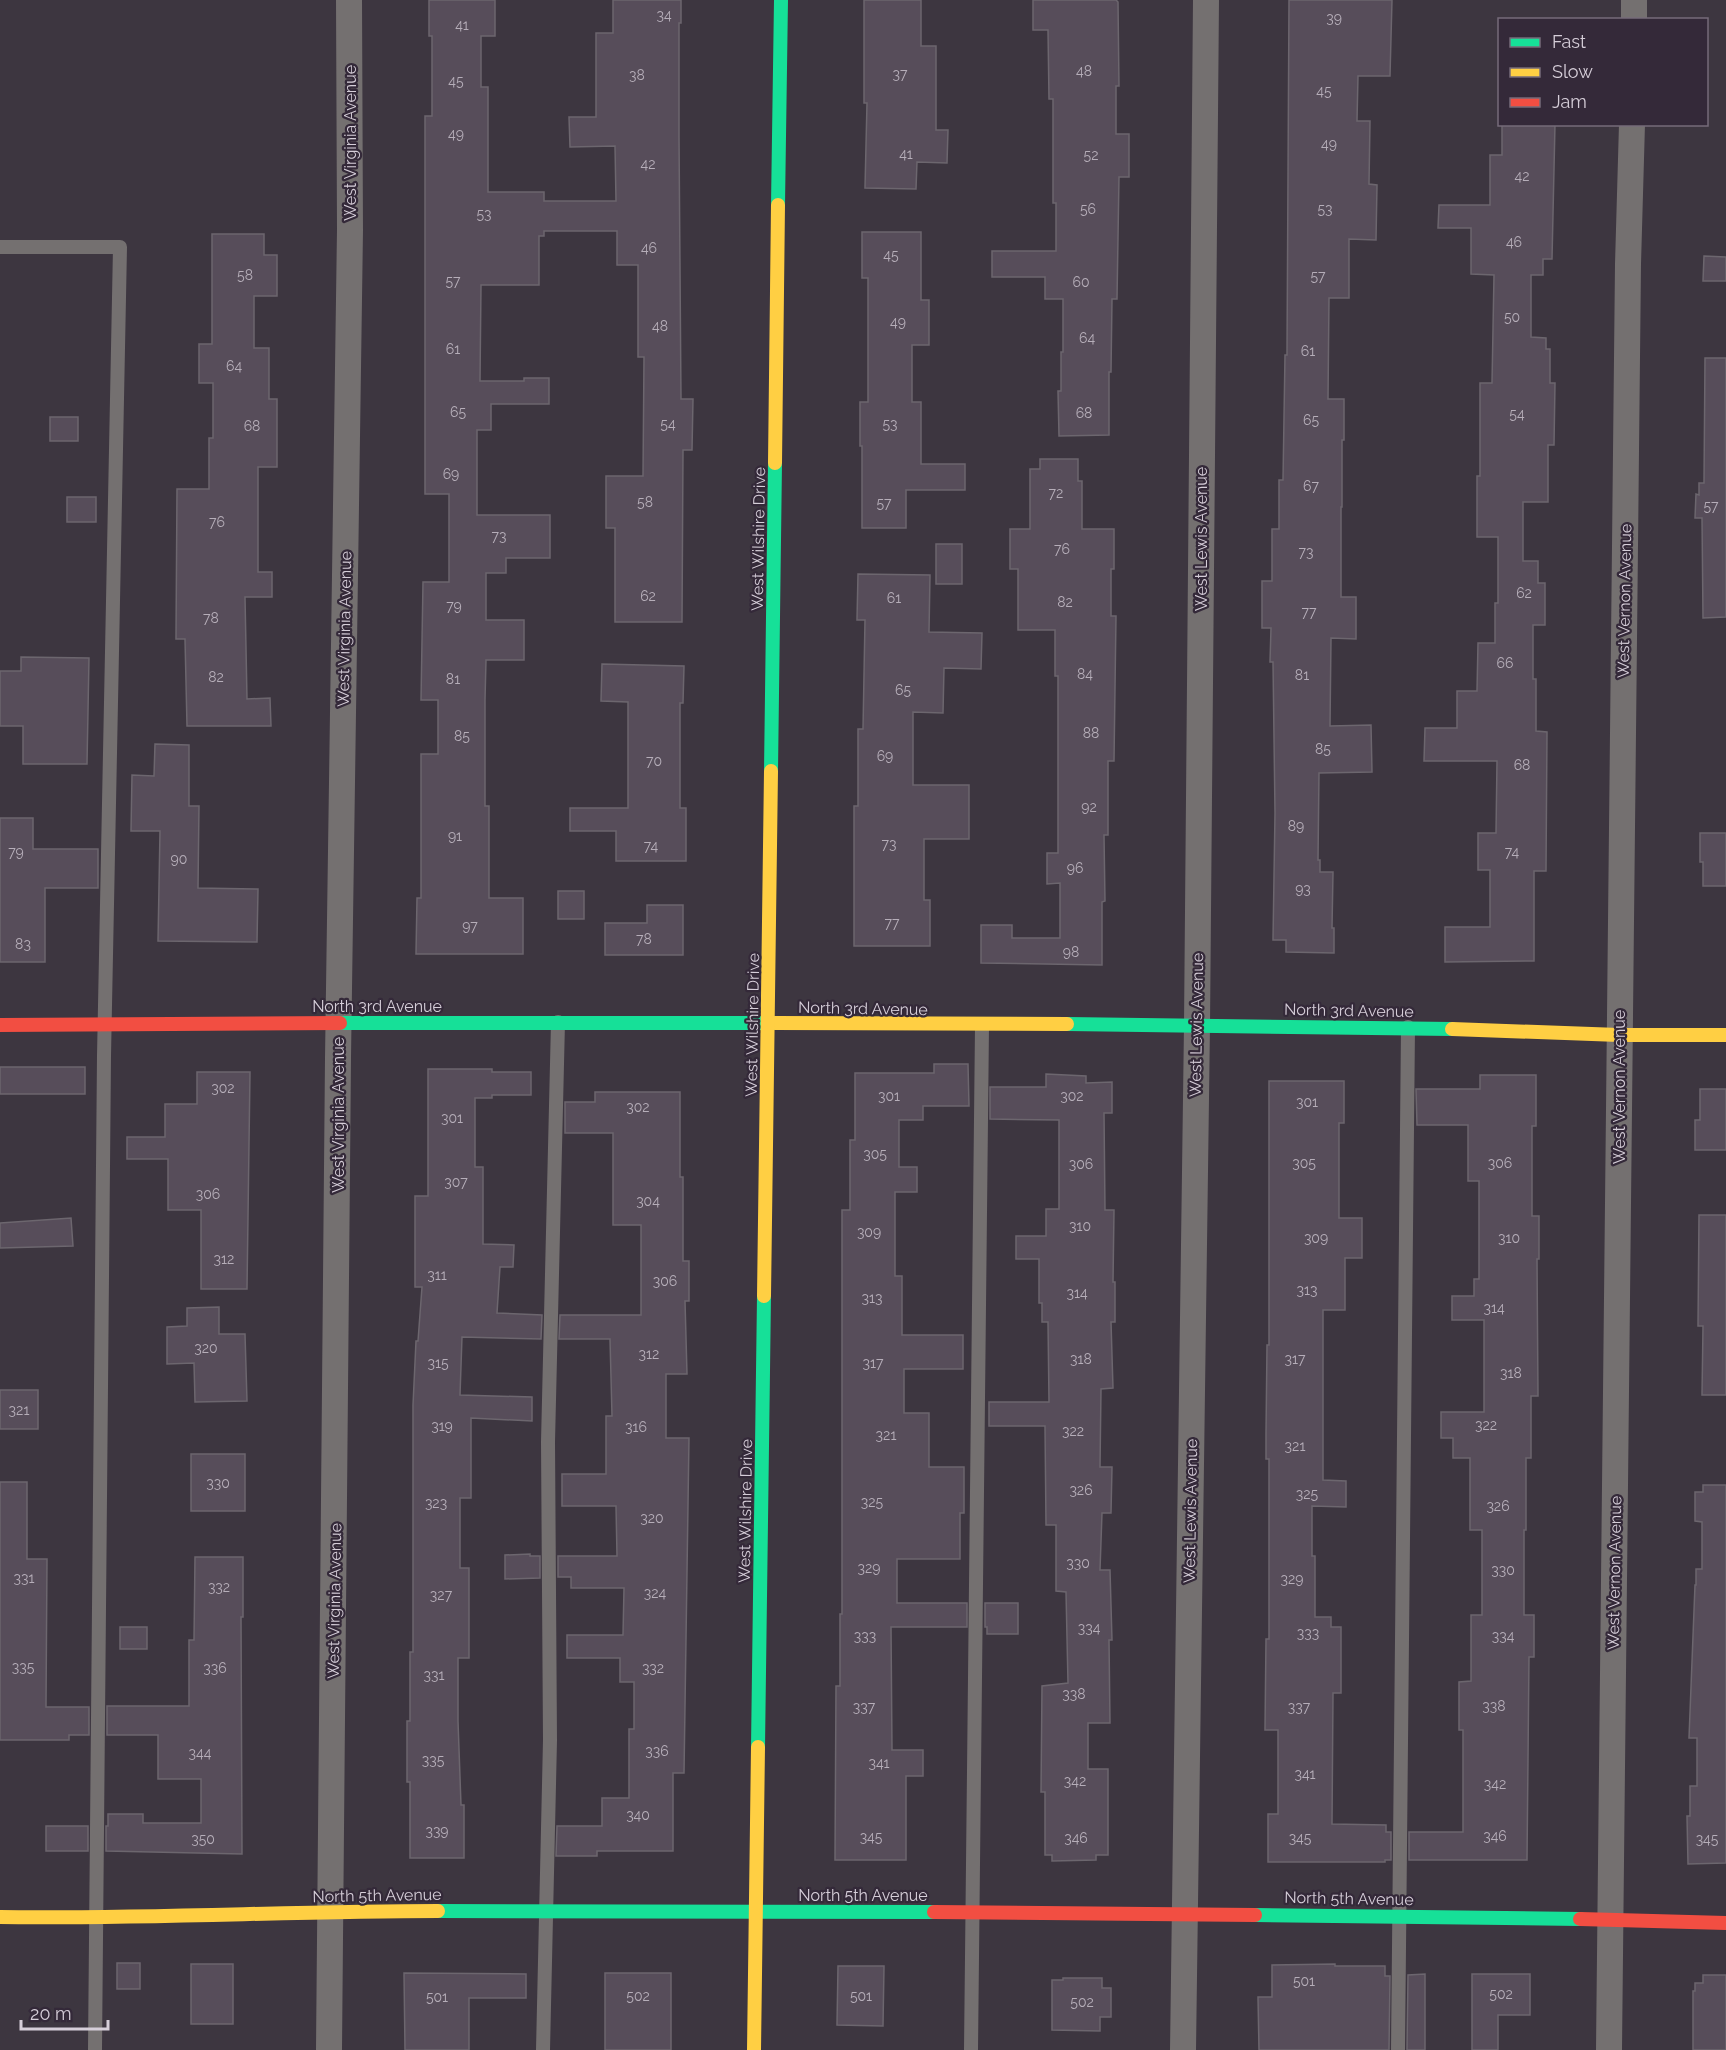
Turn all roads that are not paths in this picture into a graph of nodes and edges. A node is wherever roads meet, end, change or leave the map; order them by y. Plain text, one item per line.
1 (349, 0) edge
2 (781, 0) edge
3 (1206, 0) edge
4 (1634, 0) edge
5 (1634, 18) edge
6 (1632, 126) edge
7 (0, 248) edge
8 (558, 1022) junction
9 (339, 1024) junction
10 (769, 1024) junction
11 (0, 1025) edge
12 (1197, 1025) junction
13 (105, 1026) junction
14 (982, 1026) junction
15 (1408, 1027) junction
16 (1620, 1035) junction
17 (1726, 1035) edge
18 (545, 1911) junction
19 (331, 1912) junction
20 (756, 1912) junction
21 (973, 1912) junction
22 (1184, 1914) junction
23 (1400, 1915) junction
24 (0, 1917) edge
25 (96, 1918) junction
26 (1610, 1919) junction
27 (1726, 1923) edge
28 (95, 2050) edge
29 (329, 2050) edge
30 (543, 2050) edge
31 (754, 2050) edge
32 (970, 2050) edge
33 (1183, 2050) edge
34 (1398, 2050) edge
35 (1609, 2050) edge

1 - 9 street, West Virginia Avenue
2 - 10 street, West Wilshire Drive
3 - 12 street, West Lewis Avenue
4 - 5 street
6 - 16 street, West Vernon Avenue
7 - 13 lane
8 - 9 street, North 3rd Avenue
8 - 10 street, North 3rd Avenue
8 - 18 lane
9 - 13 street, North 3rd Avenue
9 - 19 street, West Virginia Avenue
10 - 14 street, North 3rd Avenue
10 - 20 street, West Wilshire Drive
11 - 13 street, North 3rd Avenue
12 - 14 street, North 3rd Avenue
12 - 15 street, North 3rd Avenue
12 - 22 street, West Lewis Avenue
13 - 25 lane
14 - 21 lane
15 - 16 street, North 3rd Avenue
15 - 23 lane
16 - 17 street, North 3rd Avenue
16 - 26 street, West Vernon Avenue
18 - 19 street, North 5th Avenue
18 - 20 street, North 5th Avenue
18 - 30 lane
19 - 25 street, North 5th Avenue
19 - 29 street, West Virginia Avenue
20 - 21 street, North 5th Avenue
20 - 31 street, West Wilshire Drive
21 - 22 street, North 5th Avenue
21 - 32 lane
22 - 23 street, North 5th Avenue
22 - 33 street, West Lewis Avenue
23 - 26 street, North 5th Avenue
23 - 34 lane
24 - 25 street, North 5th Avenue
25 - 28 lane
26 - 27 street, North 5th Avenue
26 - 35 street, West Vernon Avenue

